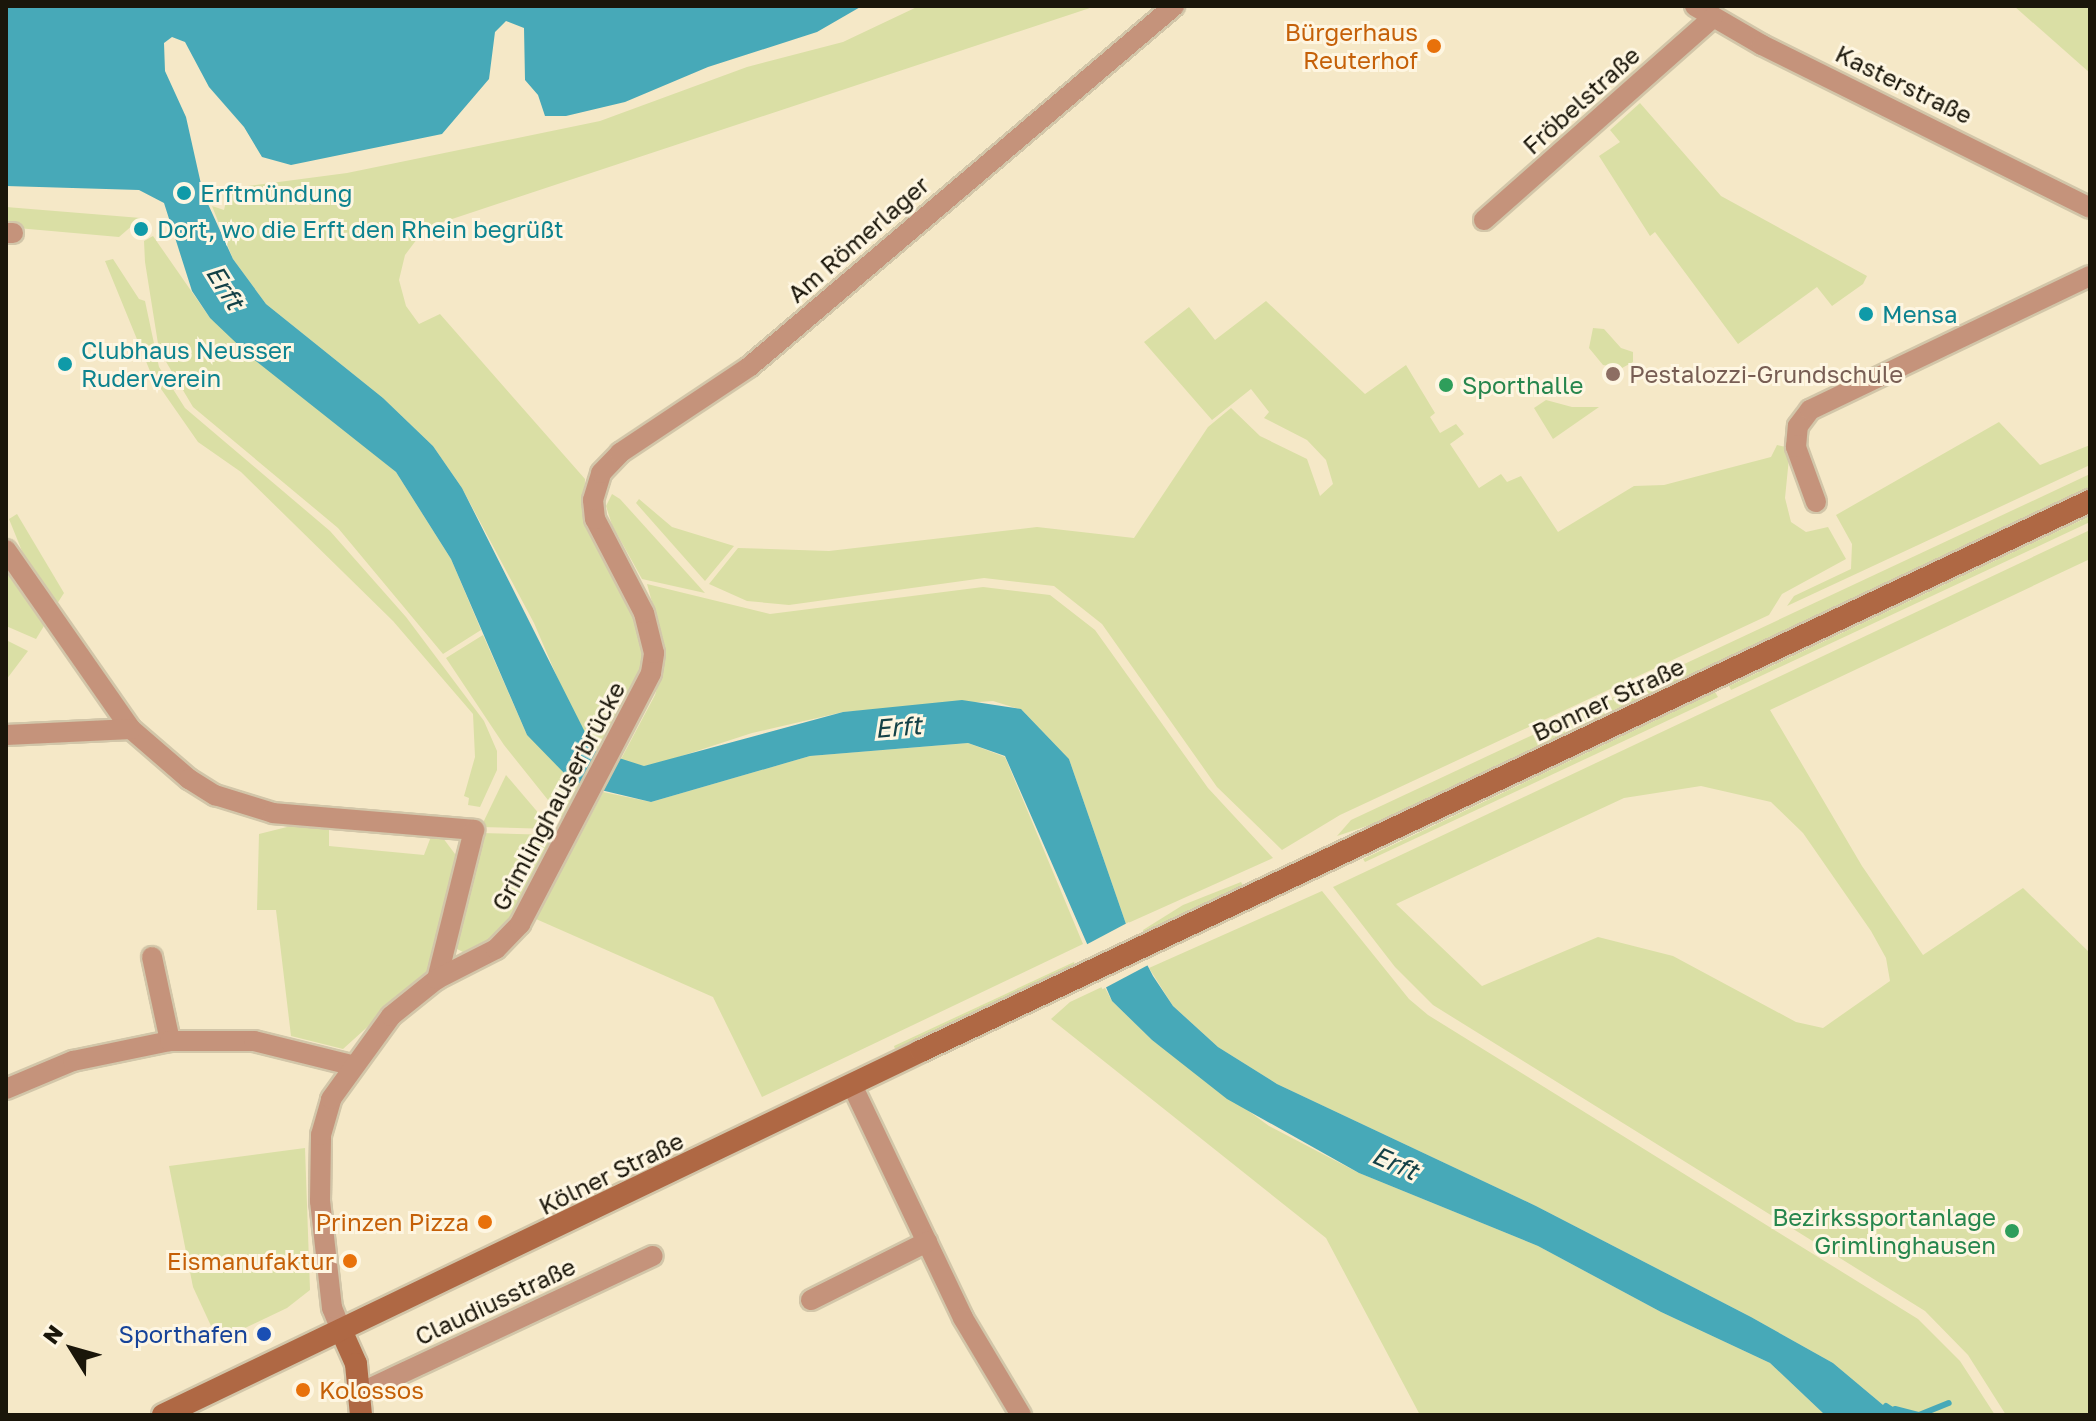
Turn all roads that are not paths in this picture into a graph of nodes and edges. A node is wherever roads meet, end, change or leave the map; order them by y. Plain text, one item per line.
1 (1174, 6) edge
2 (1695, 6) edge
3 (1712, 18) junction
4 (2090, 208) edge
5 (1484, 220) dead end
6 (2090, 276) edge
7 (605, 466) joint
8 (2090, 501) edge
9 (1816, 502) dead end
10 (6, 550) edge
11 (131, 729) junction
12 (6, 735) edge
13 (152, 957) dead end
14 (1081, 975) joint
15 (437, 979) junction
16 (170, 1041) junction
17 (351, 1065) junction
18 (852, 1085) junction
19 (6, 1089) edge
20 (927, 1242) junction
21 (652, 1256) dead end
22 (811, 1300) dead end
23 (341, 1330) junction
24 (361, 1404) edge
25 (163, 1415) edge
26 (1021, 1415) edge

1 - 7 street, Am Römerlager
2 - 3 street, Kasterstraße
3 - 4 street, Kasterstraße
3 - 5 street, Fröbelstraße
6 - 9 street
7 - 15 street, Grimlinghauserbrücke
8 - 14 main road, Bonner Straße
10 - 11 street, Grimlinghauserbrücke
11 - 12 street
11 - 15 street, Grimlinghauserbrücke
13 - 16 street
14 - 18 main road, Kölner Straße
15 - 17 street, Grimlinghauserbrücke
16 - 17 street
16 - 19 street
17 - 23 street, Grimlinghauserbrücke
18 - 20 street
18 - 23 main road, Kölner Straße
20 - 22 street
20 - 26 street
21 - 24 street, Claudiusstraße
23 - 24 main road
23 - 25 main road, Kölner Straße

